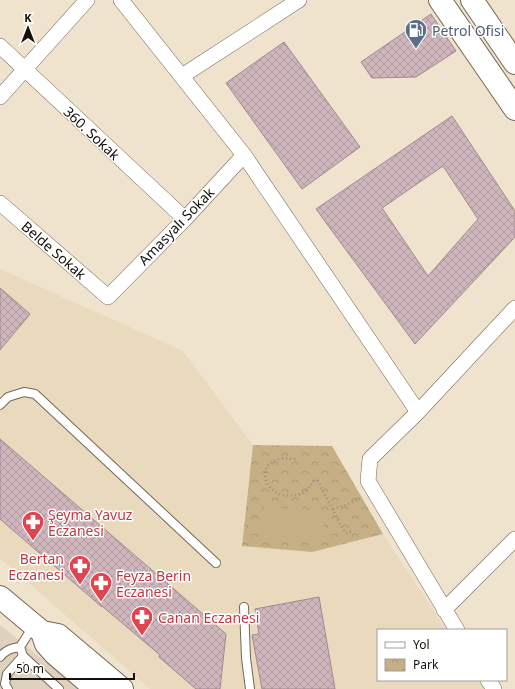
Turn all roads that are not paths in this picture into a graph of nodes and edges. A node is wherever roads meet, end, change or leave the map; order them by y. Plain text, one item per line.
1 (87, 0) edge
2 (120, 0) edge
3 (299, 0) edge
4 (440, 0) edge
5 (472, 0) edge
6 (0, 46) edge
7 (515, 63) edge
8 (25, 69) junction
9 (182, 76) junction
10 (0, 97) edge
11 (515, 109) edge
12 (244, 155) junction
13 (0, 203) edge
14 (185, 219) junction
15 (108, 296) joint
16 (515, 308) edge
17 (0, 405) edge
18 (418, 412) junction
19 (515, 539) edge
20 (216, 563) dead end
21 (0, 597) edge
22 (244, 607) dead end
23 (444, 610) junction
24 (38, 629) junction
25 (455, 629) edge
26 (20, 647) junction
27 (23, 656) junction
28 (0, 657) edge
29 (8, 689) edge
30 (59, 689) edge
31 (96, 689) edge
32 (122, 689) edge
33 (250, 689) edge

1 - 8 street
2 - 9 street
3 - 9 street
4 - 11 main road
5 - 7 main road
6 - 8 street, 360. Sokak
8 - 10 street
8 - 14 street, 360. Sokak
9 - 12 street
12 - 14 street, Amasyalı Sokak
12 - 18 street
13 - 15 street, Belde Sokak
14 - 15 street, Amasyalı Sokak
16 - 18 street
17 - 20 lane
18 - 23 street
19 - 23 street
21 - 24 main road
22 - 33 lane
23 - 25 street
24 - 26 lane
24 - 31 main road
24 - 32 main road
26 - 27 lane
26 - 28 lane
27 - 29 lane
27 - 30 lane

